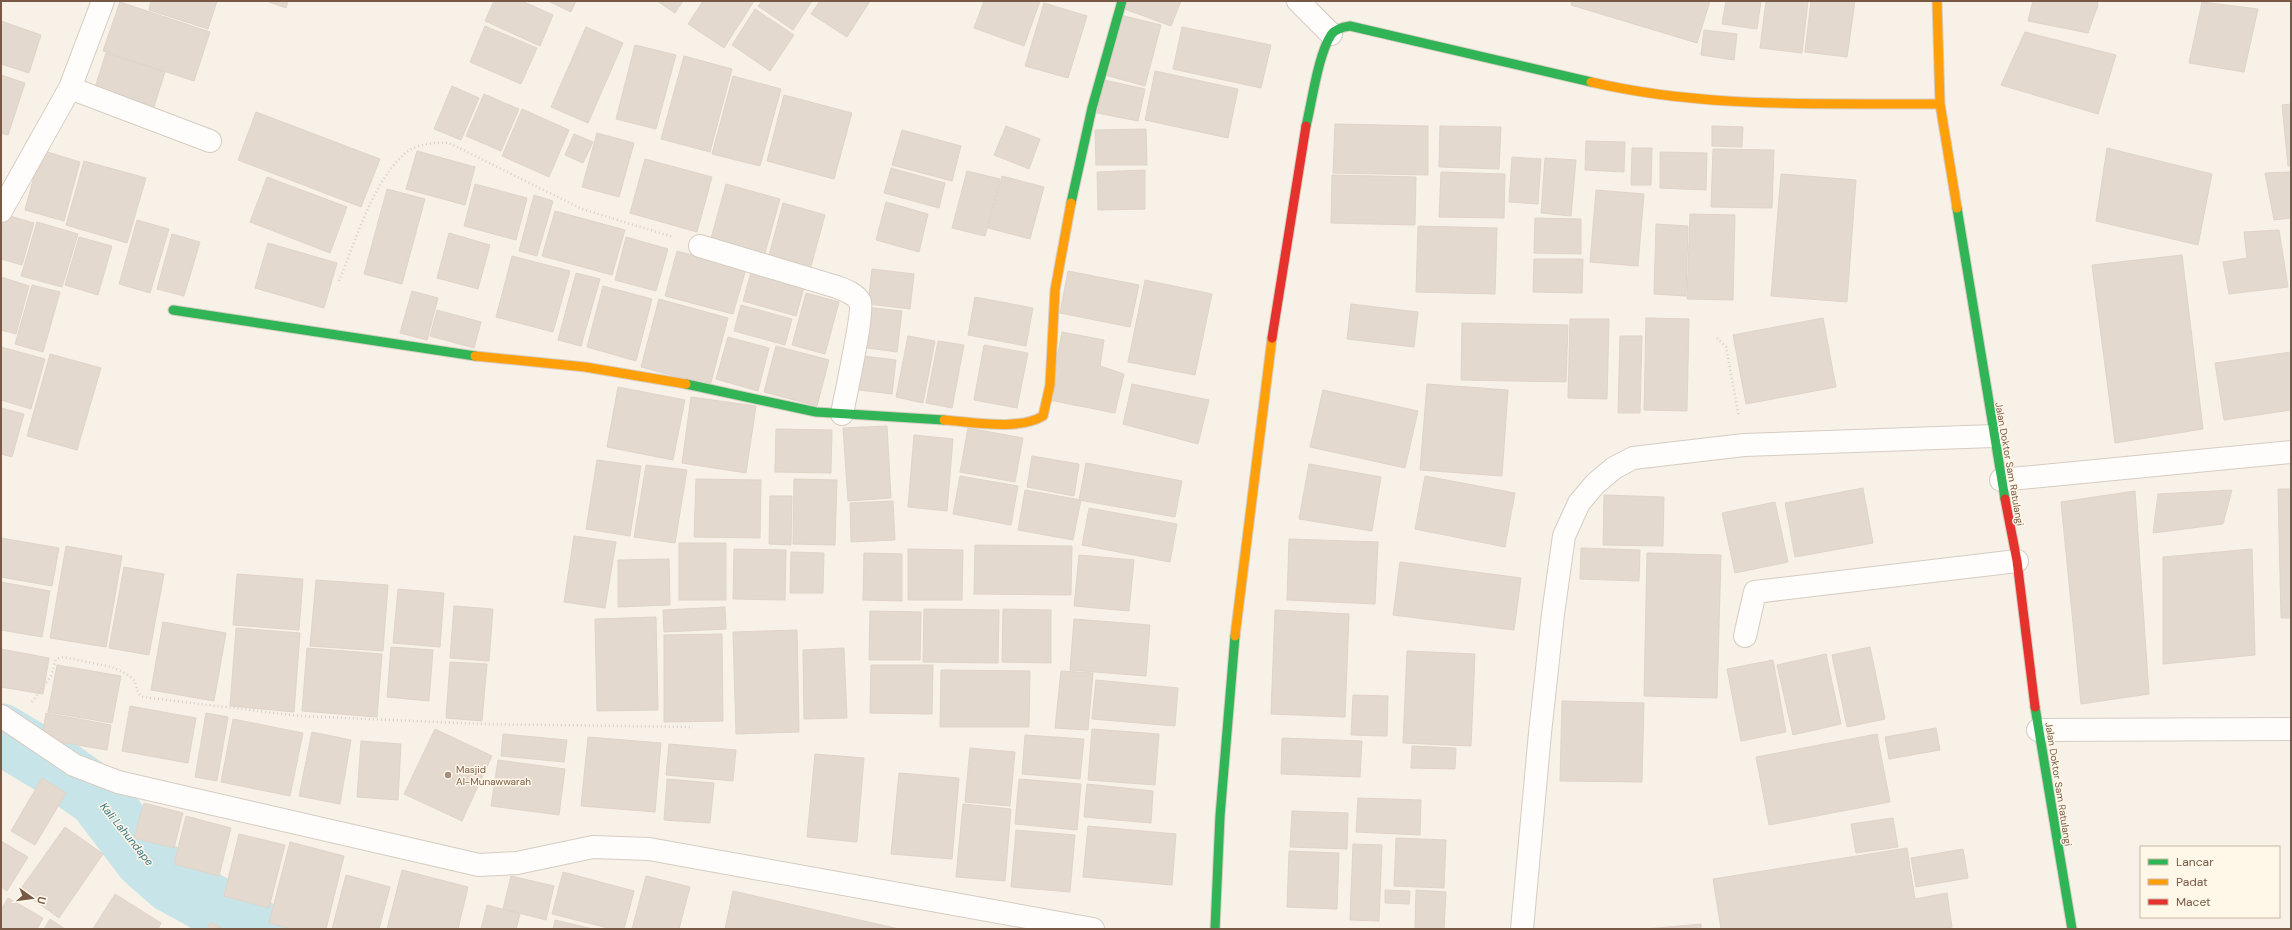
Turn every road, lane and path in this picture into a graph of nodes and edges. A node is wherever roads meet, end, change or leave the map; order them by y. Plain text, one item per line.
1 (103, 1) edge
2 (1122, 1) edge
3 (1298, 1) edge
4 (1937, 1) edge
5 (1330, 34) junction
6 (70, 88) junction
7 (1940, 104) junction
8 (210, 141) dead end
9 (1, 211) edge
10 (700, 246) joint
11 (339, 281) dead end
12 (173, 310) dead end
13 (1717, 338) dead end
14 (842, 414) junction
15 (1993, 436) junction
16 (1744, 445) junction
17 (2291, 452) edge
18 (2001, 480) junction
19 (2017, 561) junction
20 (1745, 636) dead end
21 (8, 720) edge
22 (693, 727) dead end
23 (2291, 728) edge
24 (2038, 730) junction
25 (1093, 929) edge
26 (1215, 929) edge
27 (1522, 929) edge
28 (2072, 929) edge

1 - 6 street
2 - 14 main road
3 - 5 street
4 - 7 main road, Jalan Doktor Sam Ratulangi
5 - 7 main road
5 - 26 main road
6 - 8 street
6 - 9 street
7 - 15 main road, Jalan Doktor Sam Ratulangi
10 - 11 path
10 - 14 street
12 - 14 main road
13 - 16 path
15 - 16 street
15 - 18 main road, Jalan Doktor Sam Ratulangi
16 - 27 street
17 - 18 street
18 - 19 main road, Jalan Doktor Sam Ratulangi
19 - 20 street
19 - 24 main road, Jalan Doktor Sam Ratulangi
21 - 22 path
21 - 25 street
23 - 24 street
24 - 28 main road, Jalan Doktor Sam Ratulangi

